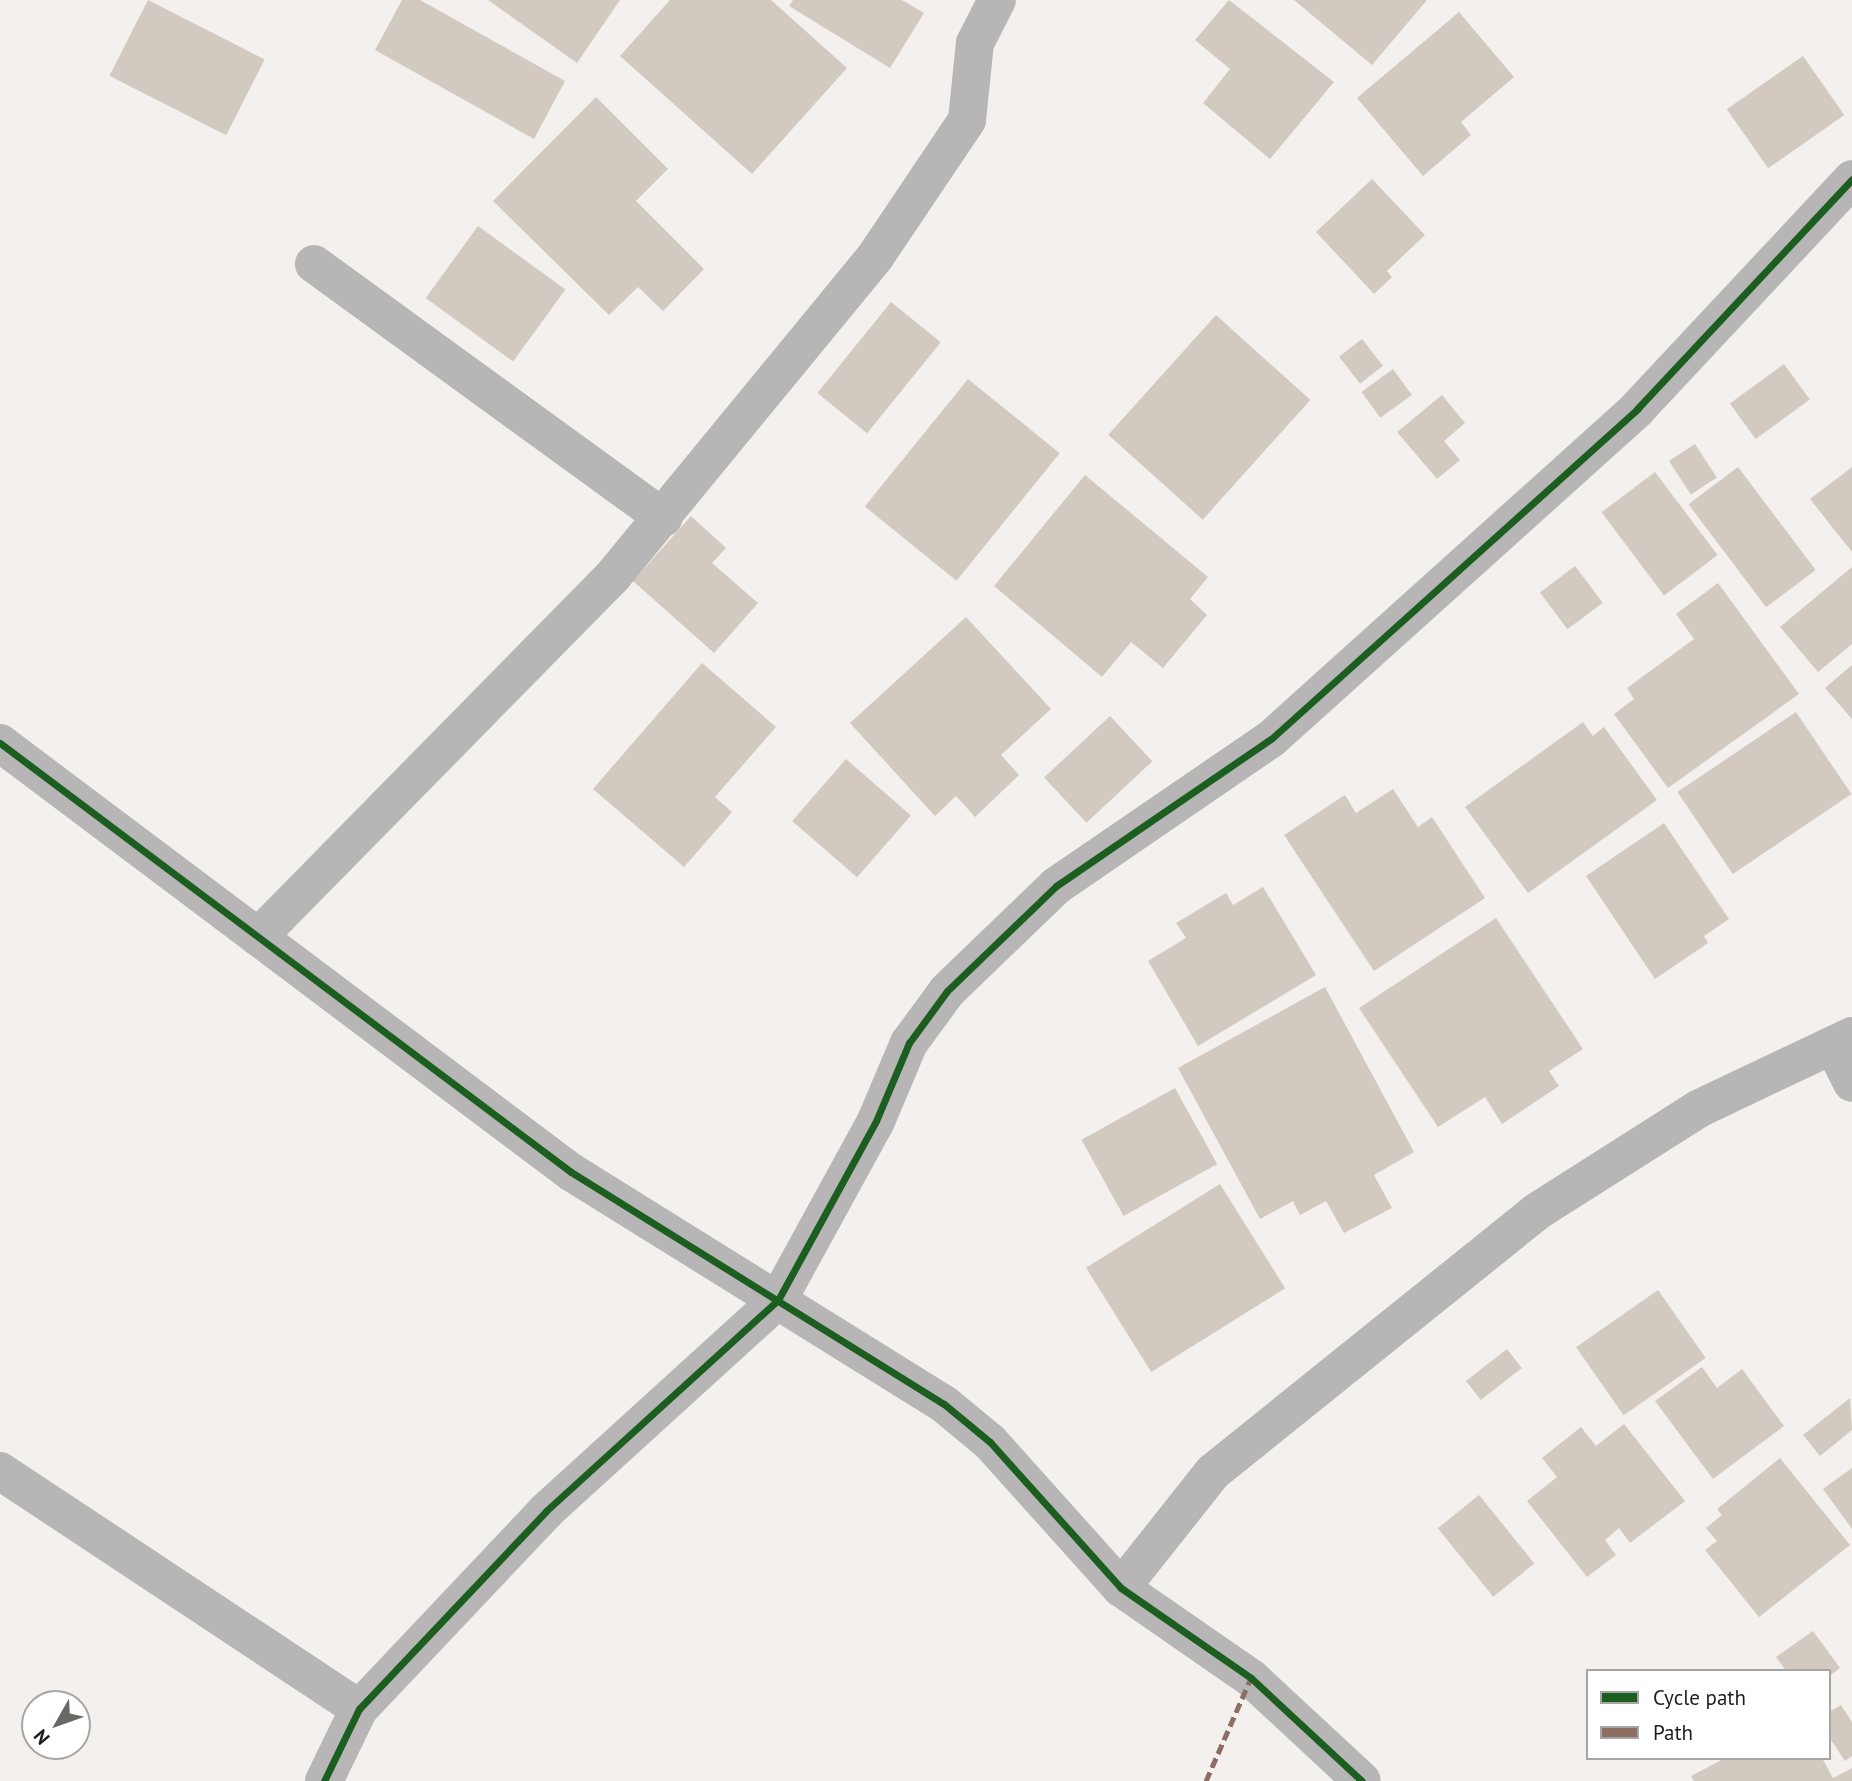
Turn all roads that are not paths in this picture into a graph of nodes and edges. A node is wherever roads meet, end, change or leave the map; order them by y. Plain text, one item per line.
1 (997, 0) edge
2 (1852, 179) edge
3 (314, 264) dead end
4 (664, 518) junction
5 (0, 743) edge
6 (258, 937) junction
7 (1843, 1041) edge
8 (1852, 1083) edge
9 (778, 1300) junction
10 (0, 1471) edge
11 (1121, 1588) junction
12 (359, 1709) junction
13 (324, 1781) edge
14 (1362, 1781) edge

1 - 4 street
2 - 9 street
3 - 4 street
4 - 6 street
5 - 6 street
6 - 9 street
7 - 8 street
7 - 11 street
9 - 11 street
9 - 12 street
10 - 12 street
11 - 14 street
12 - 13 street

